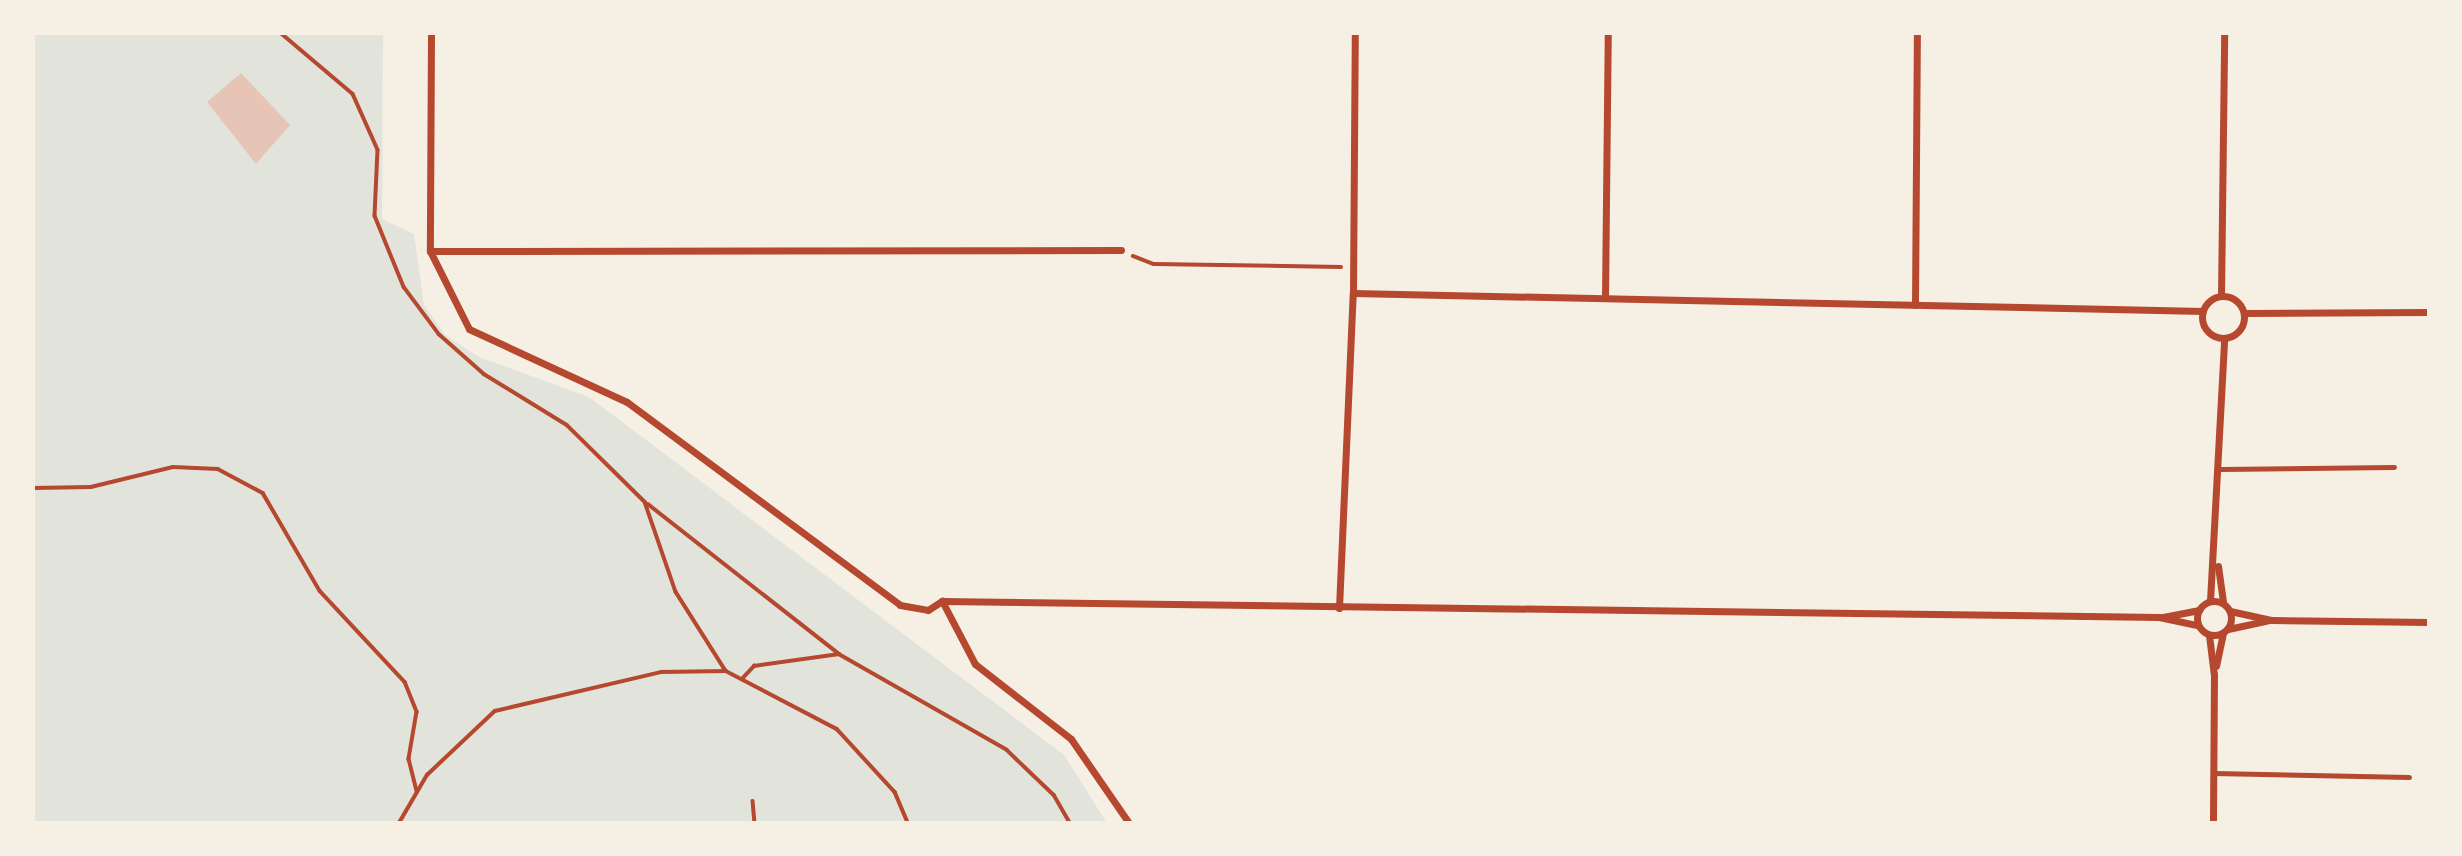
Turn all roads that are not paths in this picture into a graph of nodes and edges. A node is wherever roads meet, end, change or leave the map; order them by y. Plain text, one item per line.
1 (430, 33) edge
2 (1355, 33) edge
3 (1608, 33) edge
4 (1917, 33) edge
5 (2224, 33) edge
6 (1121, 250) road end
7 (430, 251) junction
8 (1353, 293) junction
9 (2221, 296) junction
10 (1605, 298) junction
11 (1915, 305) junction
12 (2203, 311) junction
13 (2429, 312) edge
14 (2244, 313) junction
15 (2224, 338) junction
16 (2394, 467) dead end
17 (2221, 468) junction
18 (2217, 555) junction
19 (942, 601) junction
20 (2210, 601) junction
21 (2223, 603) junction
22 (1339, 608) junction
23 (2199, 610) junction
24 (2230, 611) junction
25 (2159, 617) junction
26 (2271, 620) junction
27 (2429, 622) edge
28 (2199, 625) junction
29 (2226, 631) junction
30 (2209, 635) junction
31 (2214, 674) junction
32 (2213, 773) junction
33 (2409, 777) dead end
34 (1129, 823) edge
35 (2213, 823) edge

1 - 7 street
2 - 8 street
3 - 10 street
4 - 11 street
5 - 9 street
6 - 7 street
7 - 19 street
8 - 10 street
8 - 22 street
9 - 12 street
9 - 14 street
10 - 11 street
11 - 12 street
12 - 15 street
13 - 14 street
14 - 15 street
15 - 17 street
16 - 17 lane
17 - 18 street
18 - 20 street
18 - 21 street
19 - 22 street
19 - 34 street
20 - 21 street
20 - 23 street
21 - 24 street
22 - 25 street
23 - 25 street
23 - 28 street
24 - 26 street
24 - 29 street
25 - 28 street
26 - 27 street
26 - 29 street
28 - 30 street
29 - 30 street
29 - 31 street
30 - 31 street
31 - 32 street
32 - 33 lane
32 - 35 street

